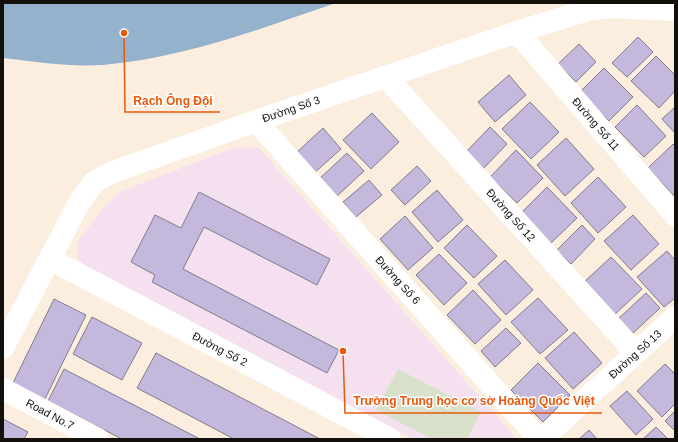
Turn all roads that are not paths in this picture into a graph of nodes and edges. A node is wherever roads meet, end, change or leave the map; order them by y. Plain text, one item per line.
1 (671, 15) edge
2 (517, 32) junction
3 (386, 77) junction
4 (256, 121) junction
5 (675, 215) edge
6 (50, 258) junction
7 (675, 317) edge
8 (3, 348) edge
9 (636, 353) junction
10 (3, 389) edge
11 (98, 439) edge
12 (390, 439) edge
13 (541, 439) edge

1 - 2 street, Đường Số 3
2 - 3 street, Đường Số 3
2 - 5 street, Đường Số 11
3 - 4 street, Đường Số 3
3 - 9 street, Đường Số 12
4 - 6 street, Đường Số 3
4 - 13 street, Đường Số 6
6 - 8 street, Đường Số 3
6 - 12 street, Đường Số 2
7 - 9 street, Đường Số 13
9 - 13 street, Đường Số 13
10 - 11 street, Road No.7

